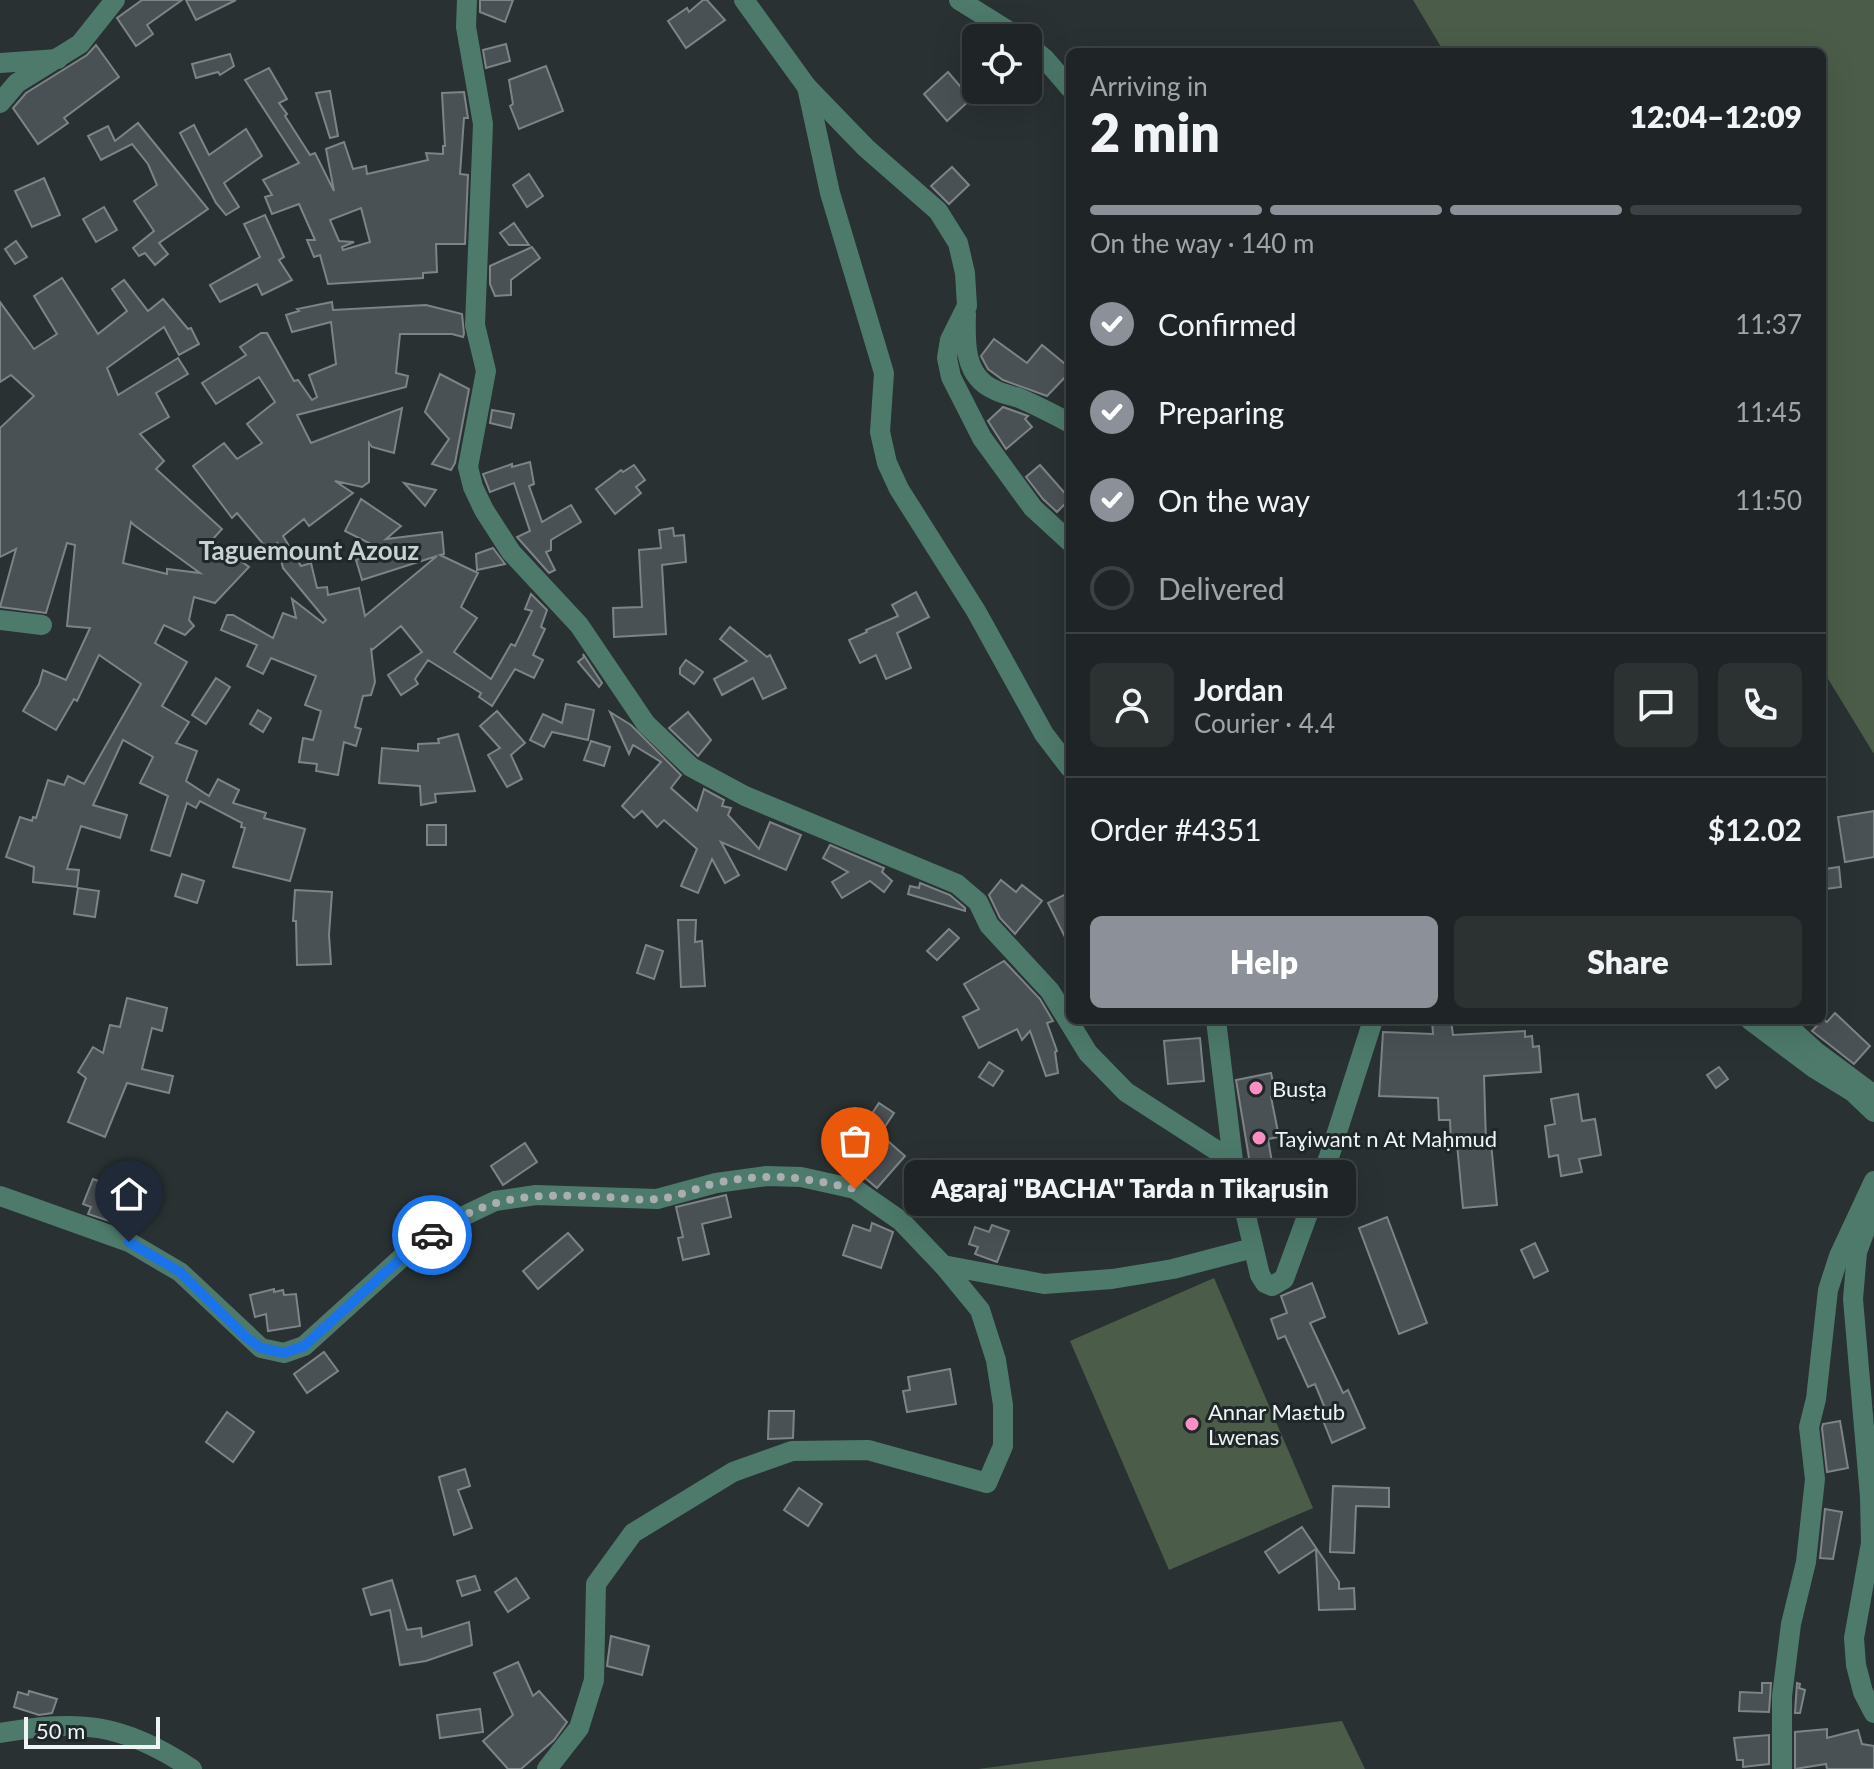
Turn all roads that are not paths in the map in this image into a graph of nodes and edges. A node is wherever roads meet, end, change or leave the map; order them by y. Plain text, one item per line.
1 (115, 0) edge
2 (467, 0) edge
3 (744, 0) edge
4 (959, 0) edge
5 (998, 24) edge
6 (1042, 57) edge
7 (58, 59) junction
8 (0, 63) edge
9 (1066, 83) edge
10 (807, 87) junction
11 (0, 103) edge
12 (967, 306) junction
13 (1066, 421) edge
14 (1066, 538) edge
15 (0, 620) edge
16 (42, 625) dead end
17 (1066, 763) edge
18 (1066, 1017) edge
19 (1070, 1024) edge
20 (1216, 1024) edge
21 (1372, 1024) edge
22 (1755, 1024) edge
23 (1785, 1024) edge
24 (1874, 1095) edge
25 (1874, 1112) edge
26 (1233, 1161) junction
27 (1874, 1181) edge
28 (0, 1196) edge
29 (1874, 1206) edge
30 (1253, 1248) junction
31 (943, 1265) junction
32 (1874, 1713) edge
33 (0, 1733) edge
34 (192, 1769) edge
35 (547, 1769) edge
36 (1782, 1769) edge

1 - 7 street
2 - 18 street
3 - 10 street
4 - 5 street
6 - 9 street
7 - 8 street
7 - 11 street
10 - 12 street
10 - 17 street
12 - 13 street
12 - 14 street
15 - 16 street
19 - 26 street
20 - 26 street
21 - 30 street
22 - 25 street
23 - 24 street
26 - 30 street
27 - 36 street
28 - 31 street
29 - 32 street
30 - 31 street
31 - 35 street
33 - 34 street

